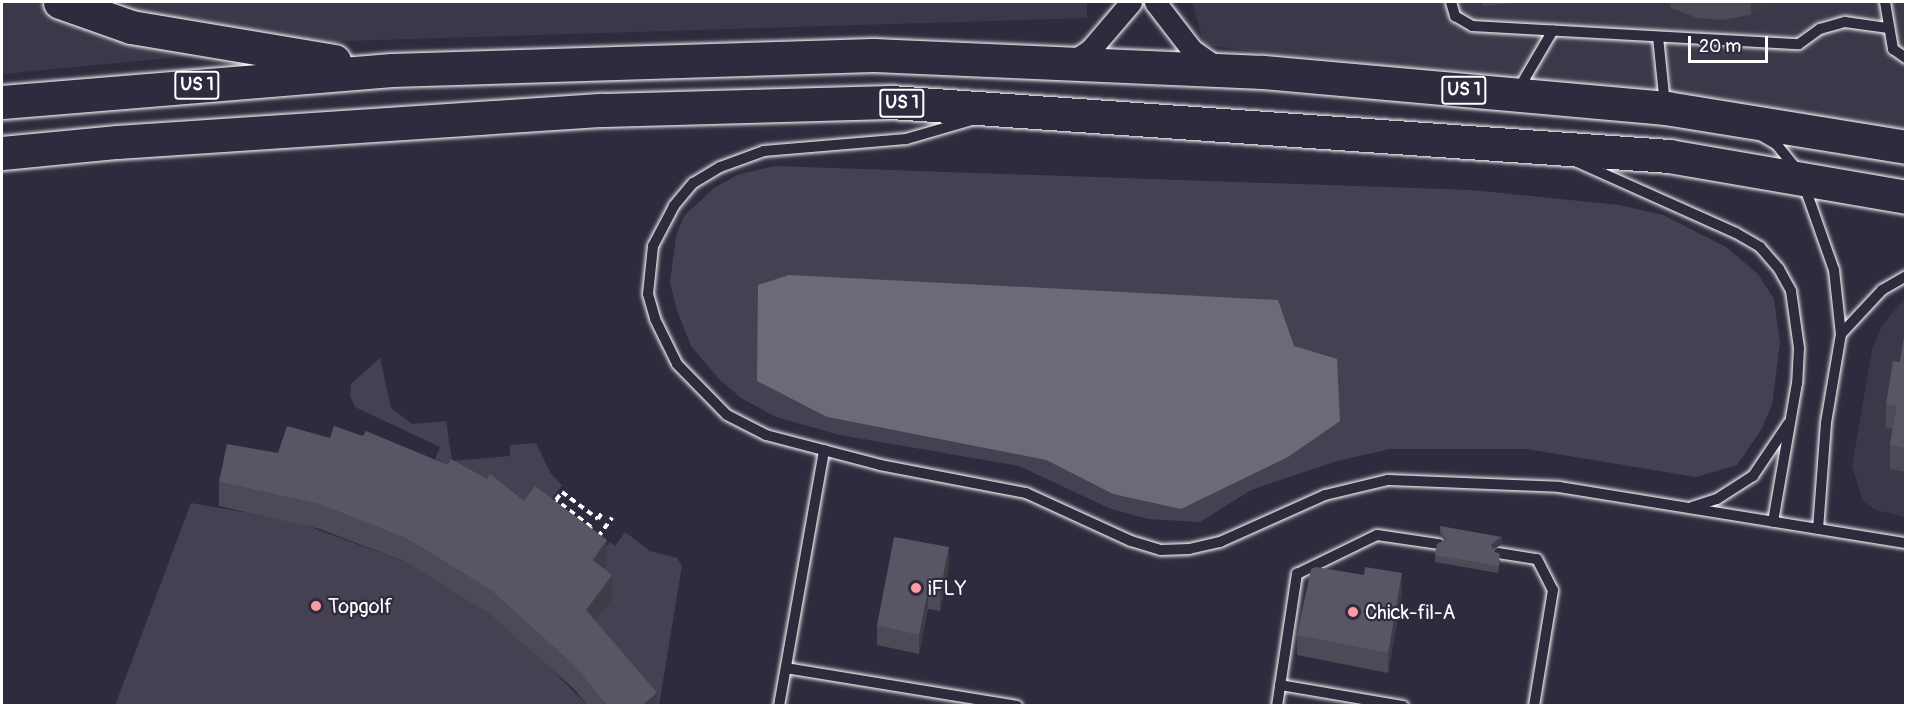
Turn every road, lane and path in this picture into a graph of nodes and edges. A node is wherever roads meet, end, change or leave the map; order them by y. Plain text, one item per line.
1 (60, 2) edge
2 (1131, 2) edge
3 (1155, 2) edge
4 (1451, 2) edge
5 (1885, 2) edge
6 (1887, 28) junction
7 (1553, 30) junction
8 (1658, 37) junction
9 (1905, 58) edge
10 (1070, 63) junction
11 (1219, 69) junction
12 (392, 70) junction
13 (1516, 94) junction
14 (2, 102) edge
15 (1666, 108) junction
16 (1003, 110) junction
17 (1717, 116) junction
18 (1905, 147) edge
19 (1547, 148) junction
20 (2, 153) edge
21 (1801, 179) junction
22 (1905, 197) edge
23 (1905, 276) edge
24 (1841, 334) junction
25 (1791, 419) junction
26 (824, 450) junction
27 (1688, 508) junction
28 (603, 511) dead end
29 (612, 518) dead end
30 (1773, 522) junction
31 (1818, 529) junction
32 (586, 534) edge
33 (594, 542) edge
34 (1905, 543) edge
35 (1439, 544) edge
36 (1498, 553) edge
37 (786, 668) junction
38 (1280, 685) junction
39 (779, 705) edge
40 (1017, 705) edge
41 (1277, 705) edge
42 (1402, 705) edge
43 (1534, 705) edge

1 - 12 highway
2 - 10 street
3 - 11 street
4 - 7 lane
5 - 6 lane
6 - 8 lane
6 - 9 lane
7 - 8 lane
7 - 13 lane
8 - 15 lane
10 - 11 highway, US 1
10 - 12 highway, US 1
11 - 13 highway, US 1
12 - 14 highway, US 1
13 - 15 highway, US 1
15 - 17 highway, US 1
16 - 19 highway, US 1
16 - 20 highway, US 1
16 - 26 lane
17 - 18 highway, US 1
17 - 21 lane
19 - 21 highway, US 1
19 - 25 lane
21 - 22 highway, US 1
21 - 24 lane
23 - 24 lane
24 - 31 lane
25 - 27 lane
25 - 30 lane
26 - 27 lane
26 - 37 lane
27 - 30 lane
28 - 32 path
29 - 33 path
30 - 31 lane
31 - 34 lane
35 - 38 lane
36 - 43 lane
37 - 39 lane
37 - 40 lane
38 - 41 lane
38 - 42 lane

